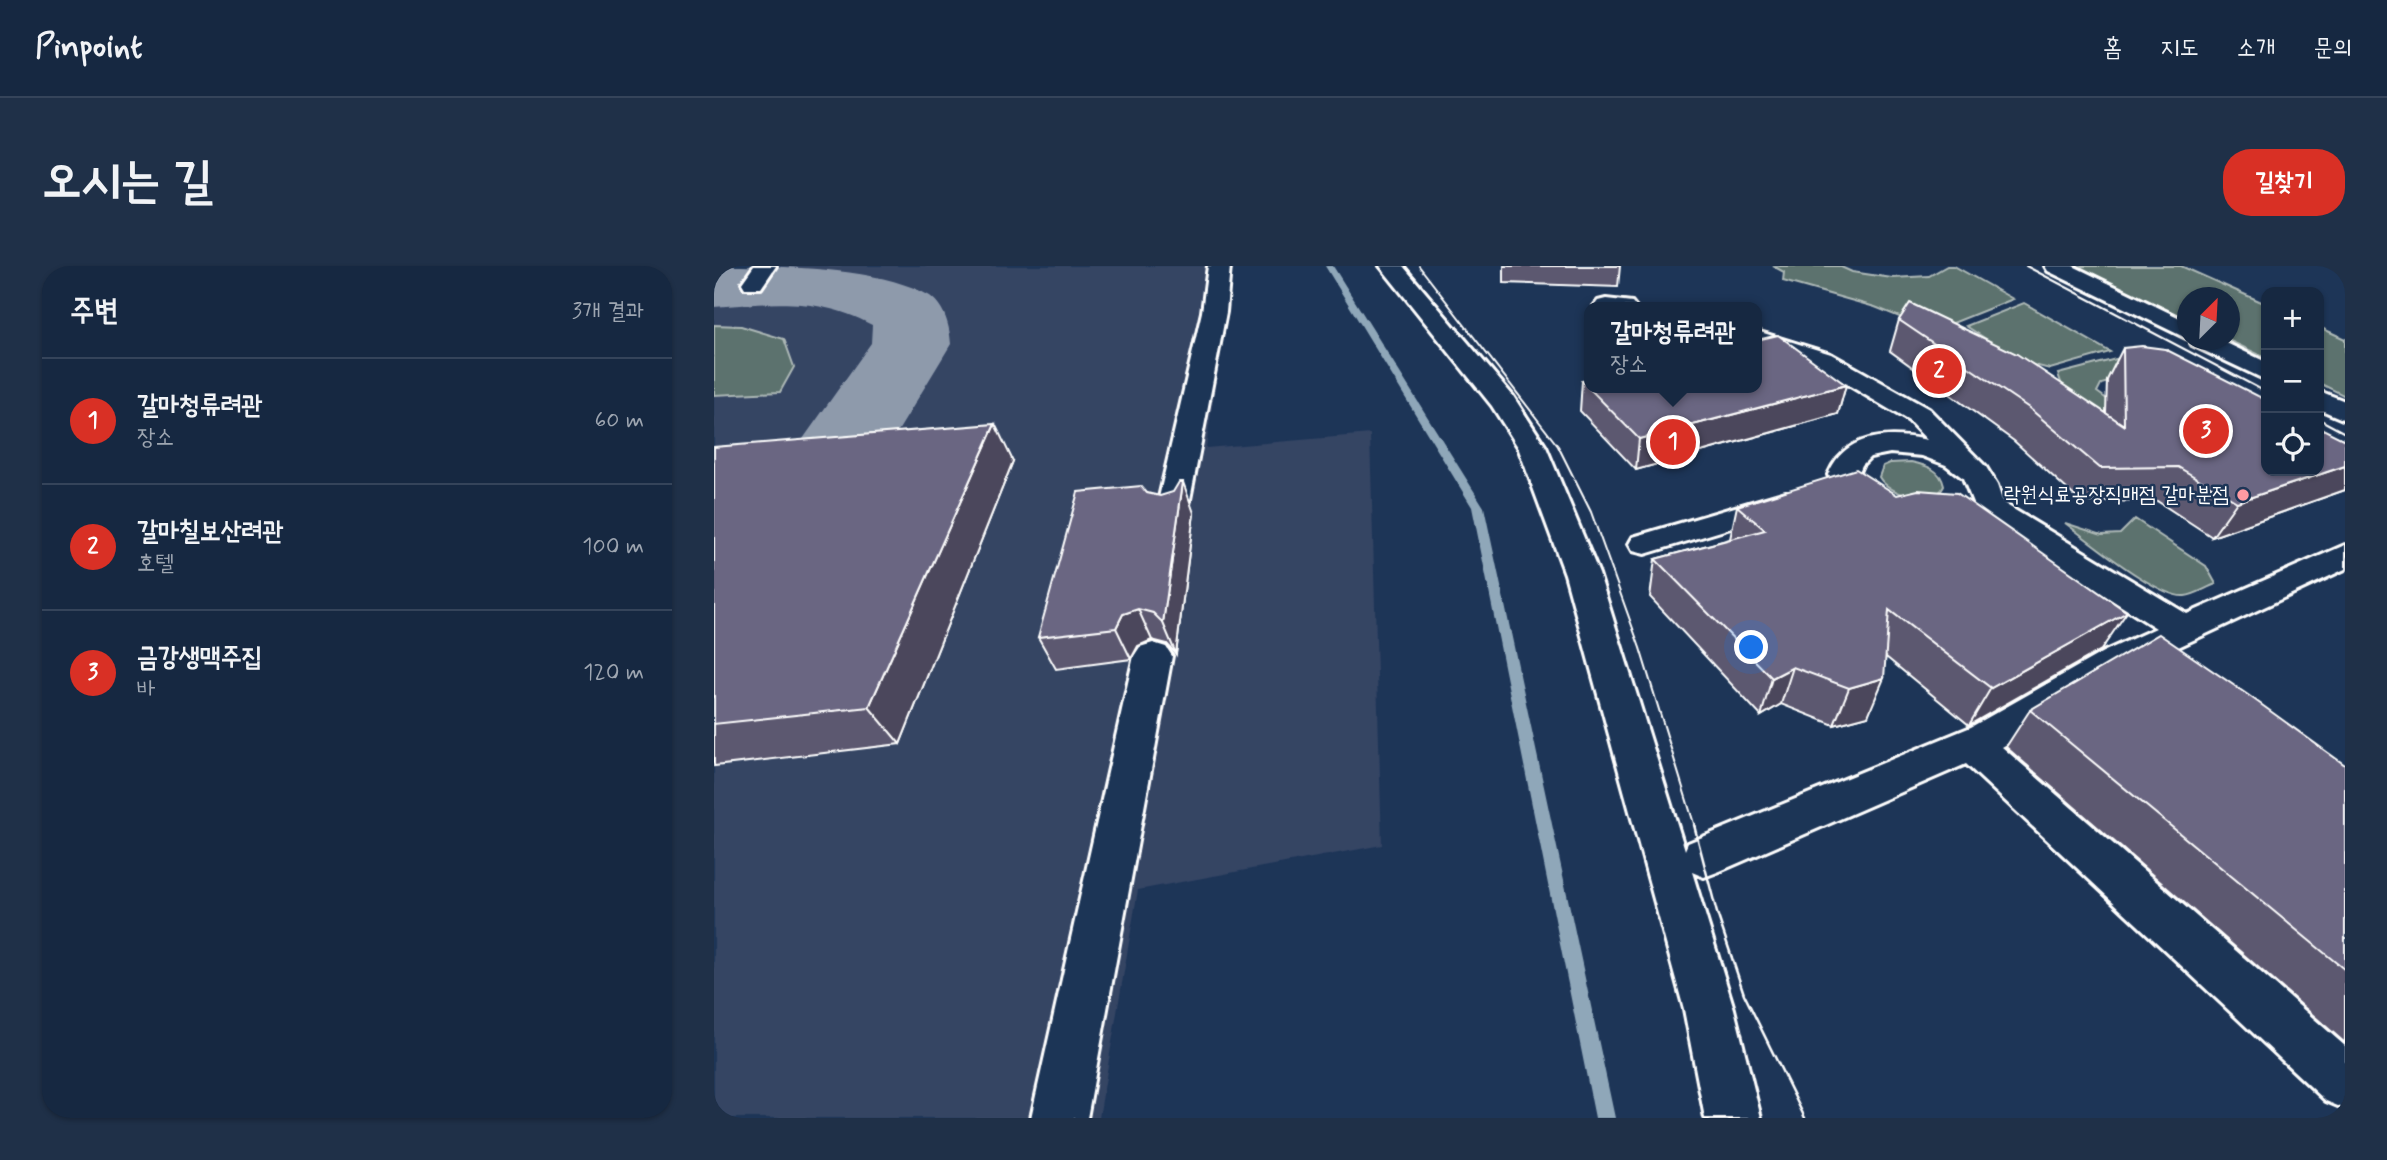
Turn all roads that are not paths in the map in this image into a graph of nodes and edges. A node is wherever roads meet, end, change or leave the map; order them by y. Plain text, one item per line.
1 (1219, 266) edge
2 (1391, 266) edge
3 (2056, 266) edge
4 (2177, 326) edge
5 (1762, 340) edge
6 (2221, 350) edge
7 (2261, 370) edge
8 (2324, 402) edge
9 (2345, 412) edge
10 (1969, 467) junction
11 (1827, 489) junction
12 (1171, 515) edge
13 (1904, 517) edge
14 (1645, 544) dead end
15 (2345, 556) edge
16 (2187, 630) junction
17 (1153, 656) dead end
18 (1970, 743) junction
19 (1704, 857) dead end
20 (2345, 1082) edge
21 (1059, 1118) edge
22 (1734, 1118) edge

1 - 12 street
2 - 22 street
3 - 4 street
5 - 10 street
6 - 7 street
8 - 9 street
10 - 11 street
10 - 16 street
11 - 13 street
11 - 14 street
15 - 16 street
16 - 18 street
17 - 21 street
18 - 19 street
18 - 20 street

